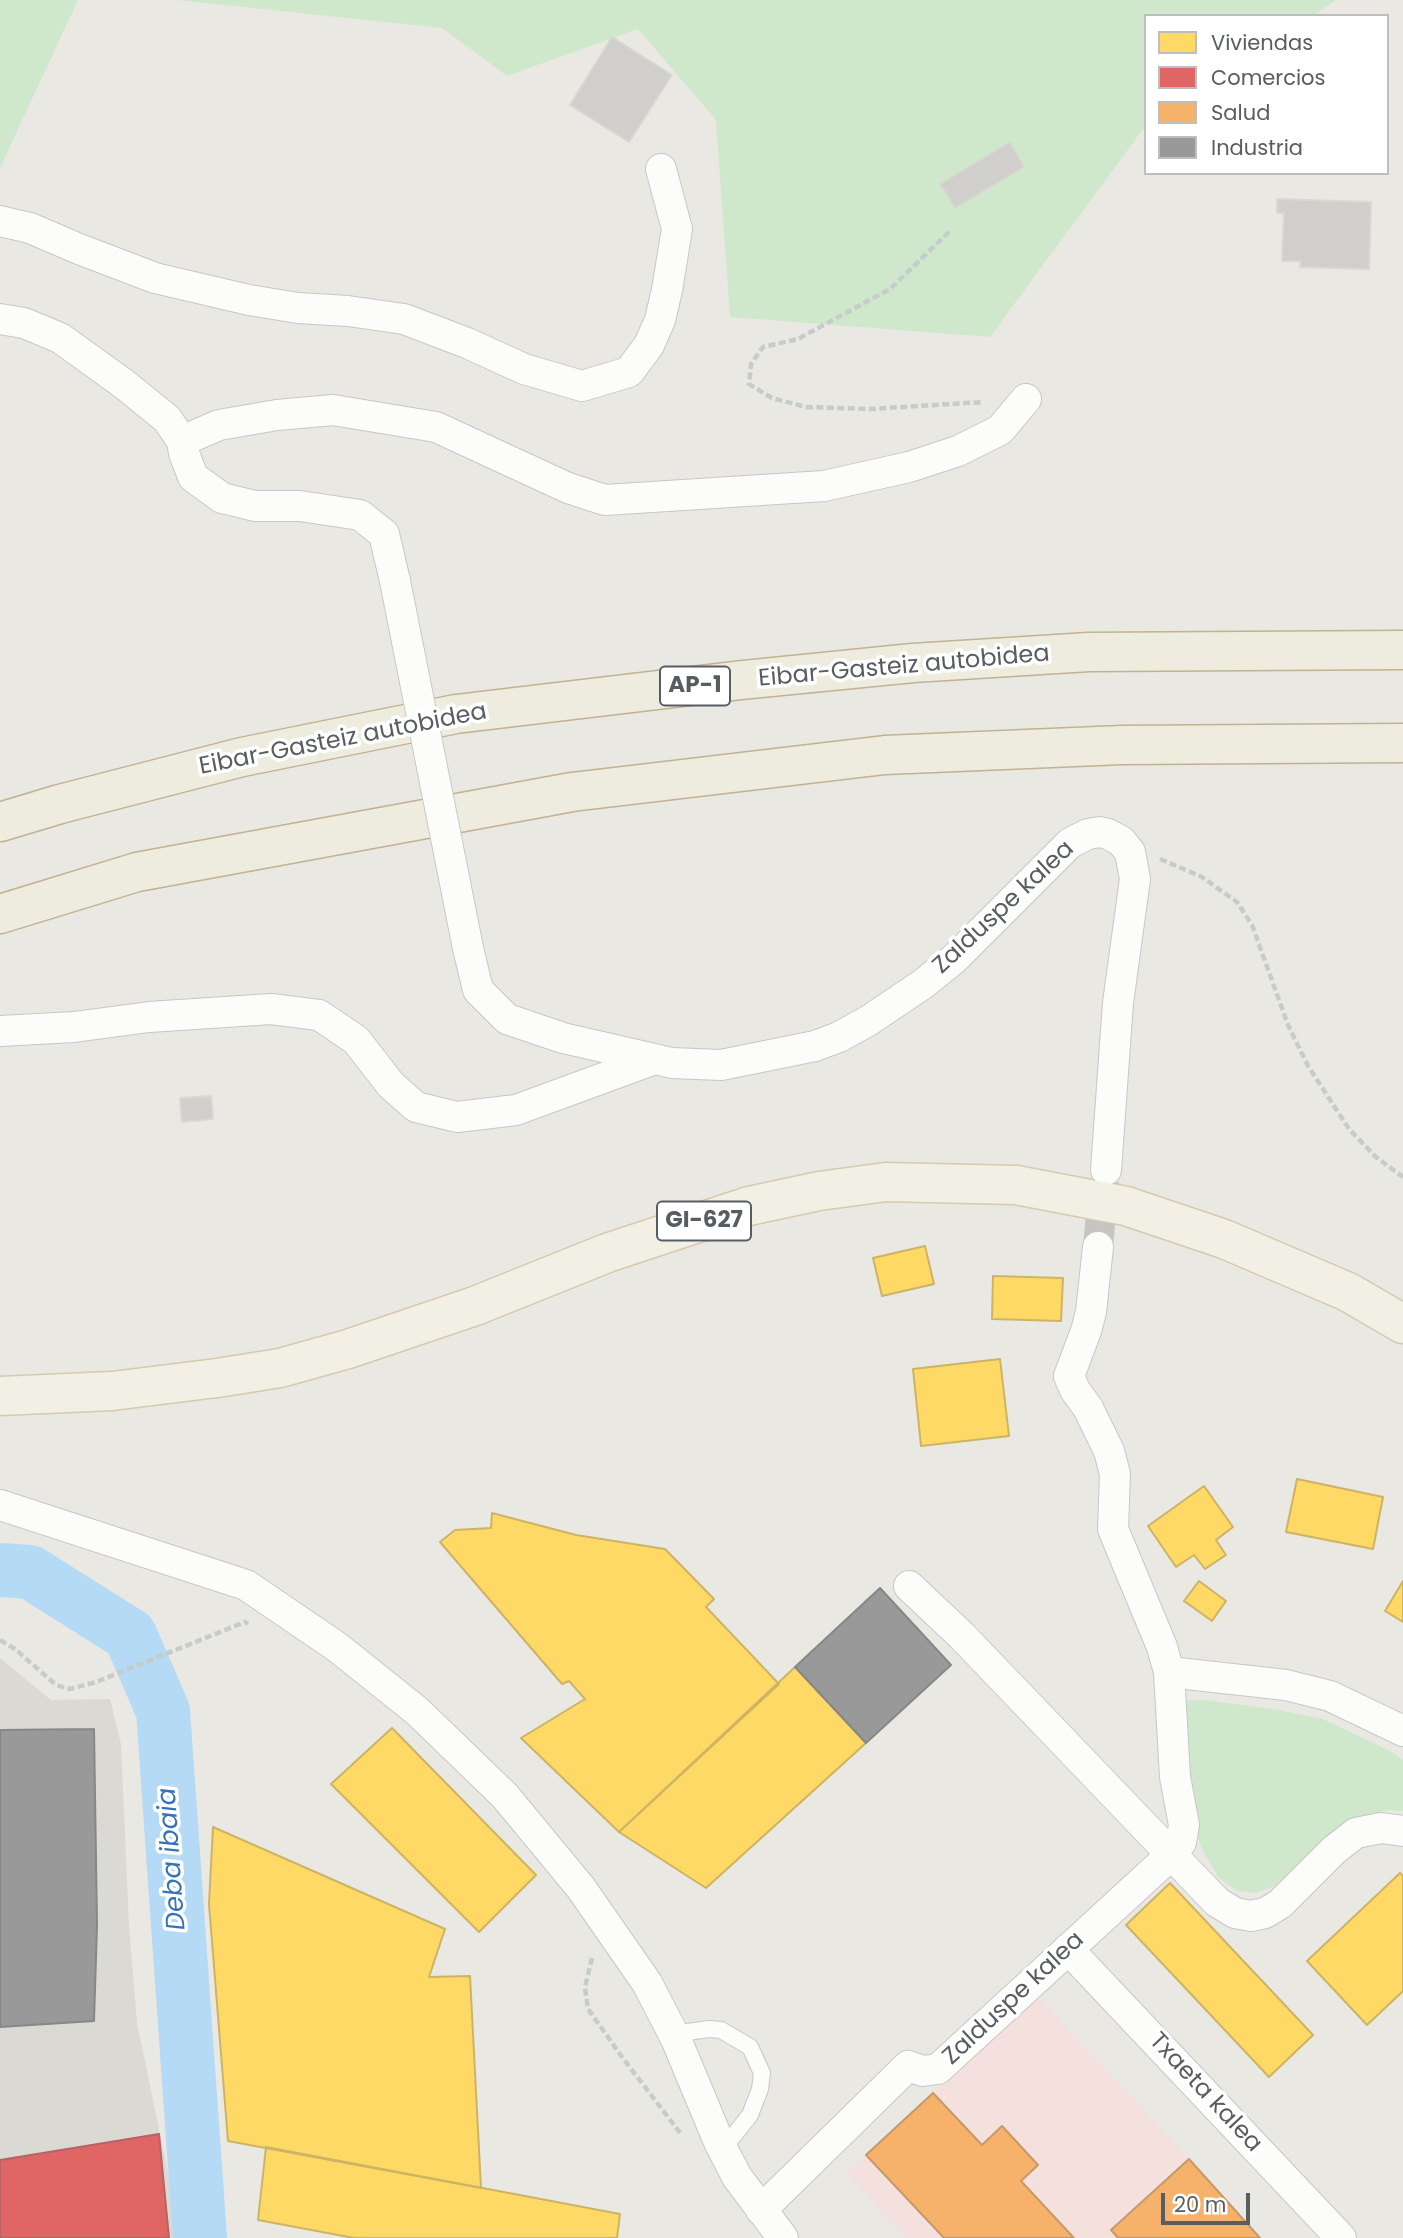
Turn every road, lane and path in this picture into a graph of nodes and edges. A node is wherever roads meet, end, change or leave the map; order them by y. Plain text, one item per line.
1 (661, 169) dead end
2 (0, 221) edge
3 (949, 232) dead end
4 (0, 319) edge
5 (1026, 398) joint
6 (182, 441) junction
7 (1403, 650) edge
8 (1403, 743) edge
9 (0, 822) edge
10 (1131, 855) junction
11 (0, 914) edge
12 (0, 1031) edge
13 (656, 1059) junction
14 (1105, 1170) tunnel mouth
15 (1403, 1177) edge
16 (1098, 1247) tunnel mouth
17 (1403, 1324) edge
18 (0, 1396) edge
19 (0, 1506) edge
20 (909, 1586) dead end
21 (256, 1629) dead end
22 (0, 1640) edge
23 (1169, 1672) junction
24 (1403, 1731) edge
25 (1403, 1831) edge
26 (1172, 1854) junction
27 (1069, 1949) junction
28 (593, 1952) dead end
29 (673, 2034) junction
30 (687, 2142) dead end
31 (723, 2149) junction
32 (761, 2210) junction
33 (783, 2238) edge
34 (1342, 2238) edge

1 - 2 street
3 - 5 path
4 - 6 street
5 - 6 street
6 - 13 street, bridge
7 - 9 highway, Eibar-Gasteiz autobidea / AP-1
8 - 11 highway
10 - 13 street, Zalduspe kalea
10 - 14 street
10 - 15 path
12 - 13 street
16 - 23 street, Zalduspe kalea
17 - 18 main road, GI-627
19 - 29 street
20 - 26 street
21 - 22 path
23 - 24 street
23 - 26 street, Zalduspe kalea
25 - 26 street
26 - 27 street, Zalduspe kalea
27 - 32 street, Zalduspe kalea
27 - 34 street, Txaeta kalea
28 - 30 path
29 - 31 street
29 - 31 lane
31 - 32 street
32 - 33 street

